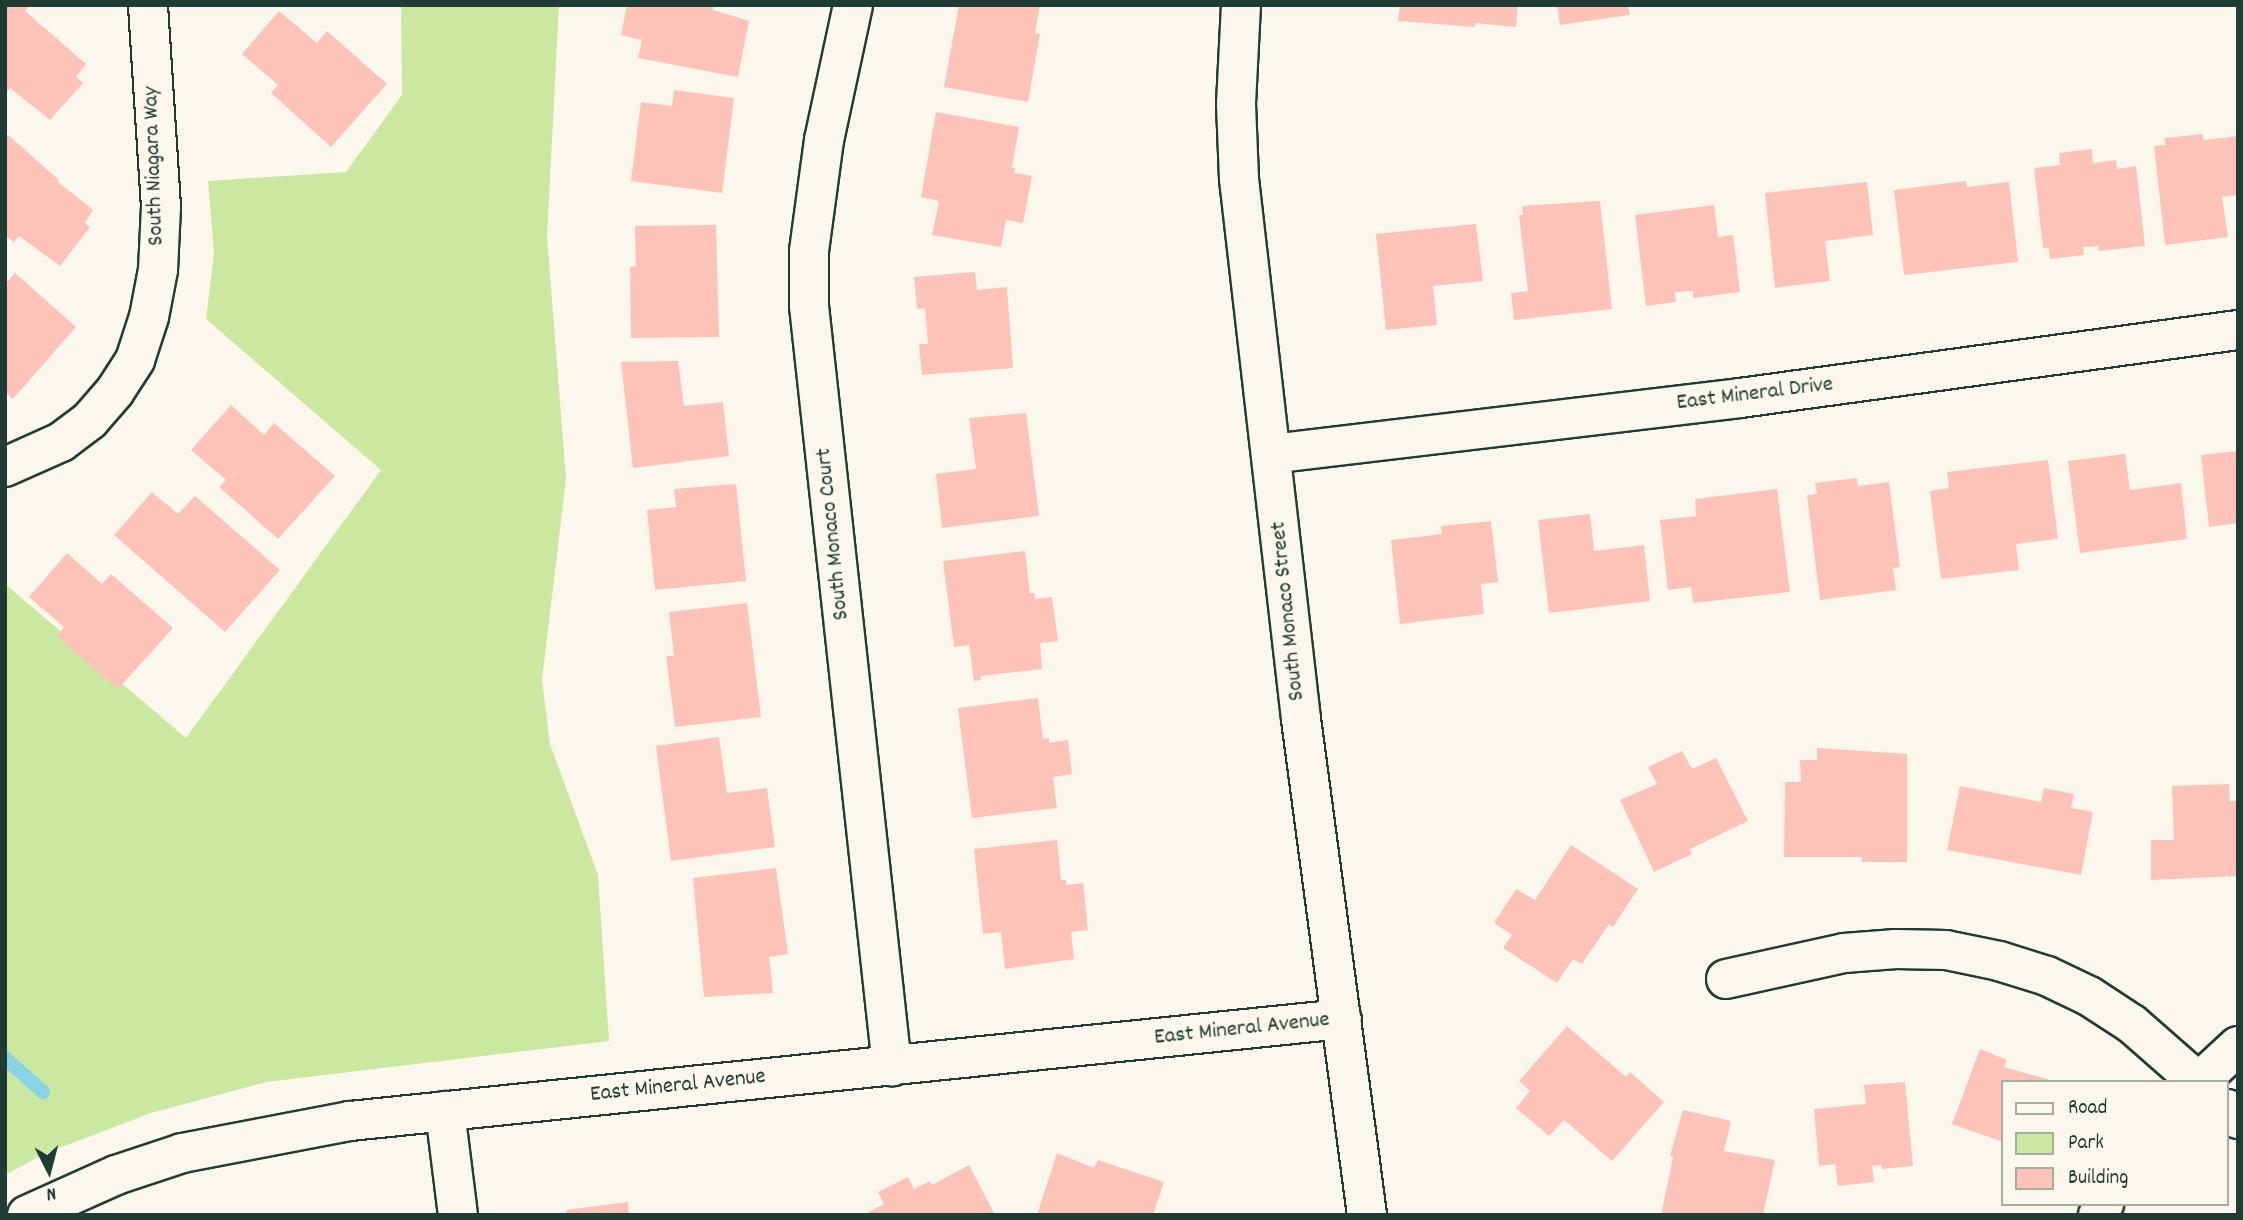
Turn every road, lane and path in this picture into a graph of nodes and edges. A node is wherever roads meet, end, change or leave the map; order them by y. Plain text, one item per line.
1 (148, 5) edge
2 (853, 5) edge
3 (1241, 5) edge
4 (2238, 330) edge
5 (1271, 454) junction
6 (5, 467) edge
7 (1726, 979) dead end
8 (1342, 1019) junction
9 (2238, 1046) edge
10 (892, 1066) junction
11 (2197, 1080) edge
12 (2201, 1080) edge
13 (445, 1111) junction
14 (27, 1215) edge
15 (458, 1215) edge
16 (1367, 1215) edge

1 - 6 street, South Niagara Way
2 - 10 street, South Monaco Court
3 - 5 street, South Monaco Street
4 - 5 street, East Mineral Drive
5 - 8 street, South Monaco Street
7 - 11 street
8 - 10 street, East Mineral Avenue
8 - 16 street, South Monaco Street
9 - 12 street
10 - 13 street, East Mineral Avenue
13 - 14 street, East Mineral Avenue
13 - 15 street

